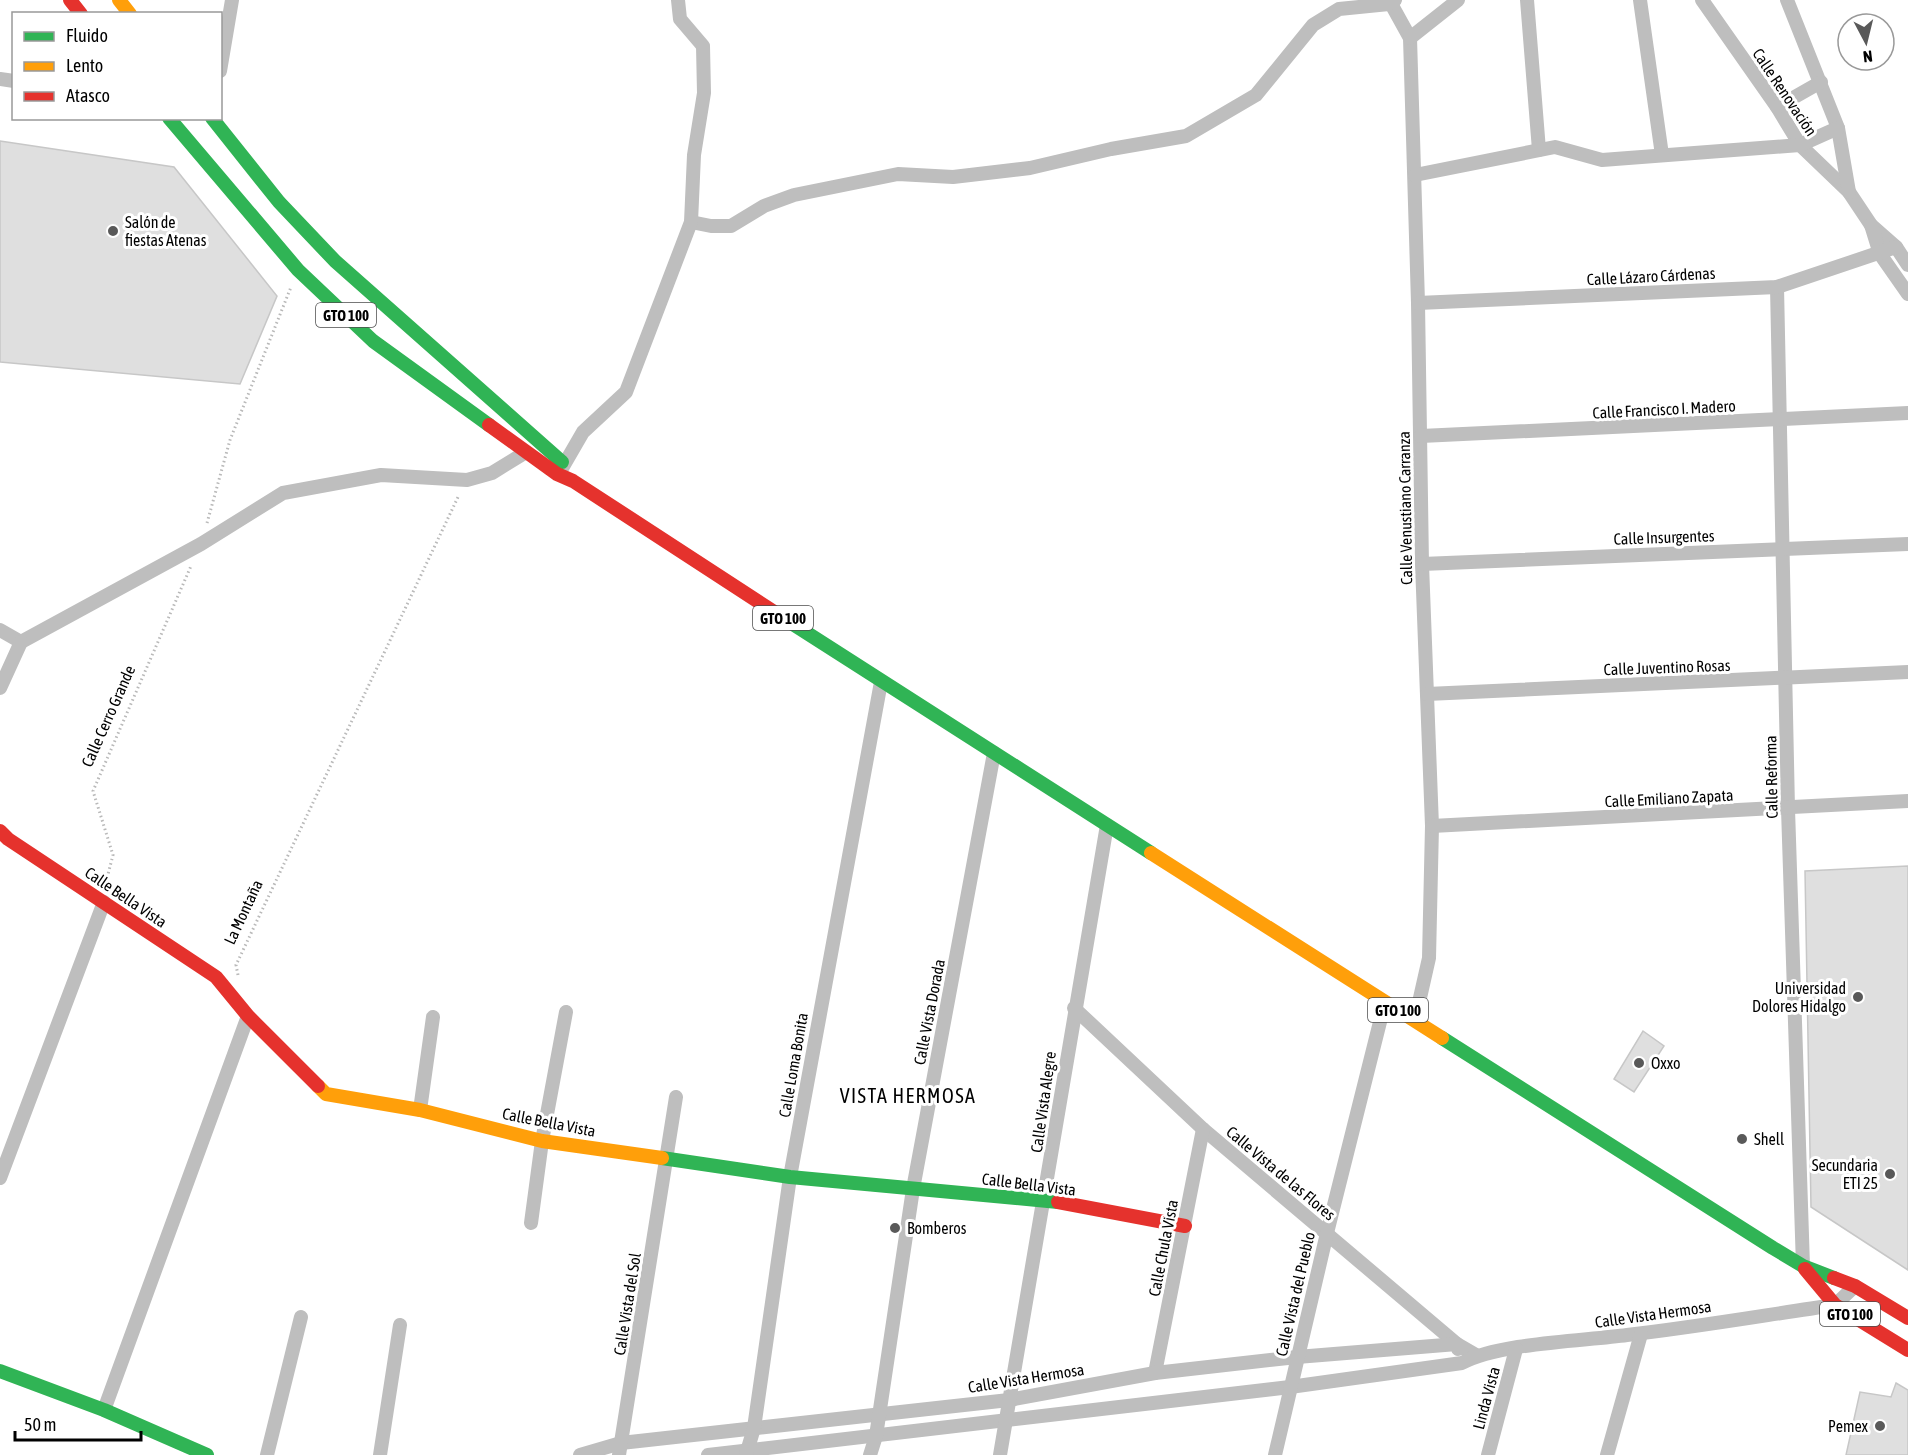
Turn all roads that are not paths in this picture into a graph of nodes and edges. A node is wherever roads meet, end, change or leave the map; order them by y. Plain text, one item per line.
1 (70, 0) edge
2 (232, 0) edge
3 (678, 0) edge
4 (1458, 0) edge
5 (1527, 0) edge
6 (1640, 0) edge
7 (1702, 0) edge
8 (1786, 0) edge
9 (1391, 1) edge
10 (79, 12) edge
11 (1410, 38) junction
12 (222, 59) edge
13 (1821, 82) junction
14 (1777, 107) junction
15 (171, 120) edge
16 (213, 120) edge
17 (1838, 128) junction
18 (1800, 146) junction
19 (1539, 150) junction
20 (1662, 155) junction
21 (1415, 175) junction
22 (1848, 192) junction
23 (691, 222) junction
24 (1871, 225) junction
25 (1896, 247) junction
26 (1880, 254) junction
27 (1908, 265) edge
28 (1777, 287) junction
29 (1908, 294) edge
30 (1418, 303) junction
31 (1908, 412) edge
32 (1780, 420) junction
33 (1421, 436) junction
34 (526, 452) junction
35 (561, 469) junction
36 (1908, 544) edge
37 (1783, 549) junction
38 (1422, 564) junction
39 (0, 630) edge
40 (21, 642) junction
41 (1908, 672) edge
42 (1787, 678) junction
43 (881, 682) junction
44 (0, 688) edge
45 (1427, 694) junction
46 (994, 753) junction
47 (1908, 801) edge
48 (1788, 809) junction
49 (1107, 825) junction
50 (1432, 826) junction
51 (0, 831) edge
52 (104, 902) junction
53 (1385, 1002) junction
54 (1074, 1008) junction
55 (566, 1012) dead end
56 (248, 1016) junction
57 (433, 1017) dead end
58 (1415, 1020) junction
59 (676, 1098) dead end
60 (420, 1110) junction
61 (1203, 1129) junction
62 (542, 1141) junction
63 (667, 1158) junction
64 (789, 1177) junction
65 (0, 1178) edge
66 (913, 1189) junction
67 (1046, 1200) junction
68 (531, 1223) dead end
69 (1185, 1226) junction
70 (1327, 1233) junction
71 (1803, 1266) junction
72 (1855, 1286) junction
73 (1835, 1305) junction
74 (301, 1317) dead end
75 (1908, 1318) edge
76 (400, 1326) dead end
77 (1641, 1334) junction
78 (1457, 1344) junction
79 (1515, 1348) junction
80 (1908, 1350) edge
81 (1476, 1355) junction
82 (1298, 1357) junction
83 (1462, 1363) junction
84 (0, 1371) edge
85 (1155, 1373) junction
86 (1290, 1387) junction
87 (1009, 1400) junction
88 (104, 1410) junction
89 (879, 1413) junction
90 (1006, 1419) junction
91 (754, 1428) junction
92 (876, 1436) junction
93 (620, 1449) edge
94 (747, 1452) edge
95 (207, 1455) edge
96 (267, 1455) edge
97 (380, 1455) edge
98 (580, 1455) edge
99 (708, 1455) edge
100 (870, 1455) edge
101 (1000, 1455) edge
102 (1275, 1455) edge
103 (1488, 1455) edge
104 (1607, 1455) edge

1 - 10 main road
2 - 12 street
3 - 23 street
4 - 11 street
5 - 19 street
6 - 20 street
7 - 14 street, Calle Renovación
8 - 13 street
9 - 11 street, Calle Venustiano Carranza
9 - 23 street
11 - 21 street, Calle Venustiano Carranza
13 - 14 street
13 - 17 street
14 - 18 street, Calle Renovación
15 - 34 main road, GTO 100
16 - 35 main road, GTO 100
17 - 18 street
17 - 22 street
18 - 20 street
18 - 22 street, Calle Renovación
19 - 20 street
19 - 21 street
21 - 30 street, Calle Venustiano Carranza
22 - 24 street, Calle Renovación
23 - 35 street
24 - 25 street, Calle Renovación
24 - 26 street, Calle Renovación
25 - 26 street, Calle Lázaro Cárdenas
25 - 27 street, Calle Renovación
26 - 28 street, Calle Lázaro Cárdenas
26 - 29 street, Calle Renovación
28 - 30 street, Calle Lázaro Cárdenas
28 - 32 street, Calle Reforma
30 - 33 street, Calle Venustiano Carranza
31 - 32 street, Calle Francisco I. Madero
32 - 33 street, Calle Francisco I. Madero
32 - 37 street, Calle Reforma
33 - 38 street, Calle Venustiano Carranza
34 - 35 main road, GTO 100
34 - 40 street
35 - 43 main road, GTO 100
36 - 37 street, Calle Insurgentes
37 - 38 street, Calle Insurgentes
37 - 42 street, Calle Reforma
38 - 45 street, Calle Venustiano Carranza
39 - 40 street
40 - 44 street
41 - 42 street, Calle Juventino Rosas
42 - 45 street, Calle Juventino Rosas
42 - 48 street, Calle Reforma
43 - 46 main road, GTO 100
43 - 64 street, Calle Loma Bonita
45 - 50 street, Calle Venustiano Carranza
46 - 49 main road, GTO 100
46 - 66 street, Calle Vista Dorada
47 - 48 street, Calle Emiliano Zapata
48 - 50 street, Calle Emiliano Zapata
48 - 71 street, Calle Reforma
49 - 53 main road, GTO 100
49 - 54 street, Calle Vista Alegre
50 - 58 street, Calle Venustiano Carranza
51 - 52 main road, Calle Bella Vista
52 - 56 main road, Calle Bella Vista
52 - 65 street
53 - 58 main road, GTO 100
53 - 70 street, Calle Vista del Pueblo
54 - 61 street, Calle Vista de las Flores
54 - 67 street, Calle Vista Alegre
55 - 62 street
56 - 60 main road, Calle Bella Vista
56 - 88 street
57 - 60 street
58 - 71 main road, GTO 100
59 - 63 street, Calle Vista del Sol
60 - 62 main road, Calle Bella Vista
61 - 69 street, Calle Chula Vista
61 - 70 street, Calle Vista de las Flores
62 - 63 main road, Calle Bella Vista
62 - 68 street
63 - 64 main road, Calle Bella Vista
63 - 93 street, Calle Vista del Sol
64 - 66 main road, Calle Bella Vista
64 - 91 street, Calle Loma Bonita
66 - 67 main road, Calle Bella Vista
66 - 89 street, Calle Vista Dorada
67 - 69 main road, Calle Bella Vista
67 - 87 street, Calle Vista Alegre
69 - 85 street, Calle Chula Vista
70 - 78 street, Calle Vista de las Flores
70 - 82 street, Calle Vista del Pueblo
71 - 72 main road, GTO 100
71 - 73 main road, GTO 100
72 - 73 street
72 - 75 main road, GTO 100
73 - 77 street, Calle Vista Hermosa
73 - 80 main road, GTO 100
74 - 96 street
76 - 97 street
77 - 79 street, Calle Vista Hermosa
77 - 104 street
78 - 81 street
78 - 82 street, Calle Vista Hermosa
78 - 83 street
79 - 81 street, Calle Vista Hermosa
79 - 103 street, Linda Vista
81 - 83 street, Calle Vista Hermosa
82 - 85 street, Calle Vista Hermosa
82 - 86 street, Calle Vista del Pueblo
83 - 86 street, Calle Vista Hermosa
84 - 88 main road
85 - 87 street, Calle Vista Hermosa
86 - 90 street, Calle Vista Hermosa
86 - 102 street, Calle Vista del Pueblo
87 - 89 street, Calle Vista Hermosa
87 - 90 street, Calle Vista Alegre
88 - 95 main road
89 - 91 street, Calle Vista Hermosa
89 - 92 street, Calle Vista Dorada
90 - 92 street, Calle Vista Hermosa
90 - 101 street, Calle Vista Alegre
91 - 93 street, Calle Vista Hermosa
91 - 94 street, Calle Loma Bonita
92 - 94 street, Calle Vista Hermosa
92 - 100 street, Calle Vista Dorada
93 - 98 street, Calle Vista Hermosa
94 - 99 street, Calle Vista Hermosa

